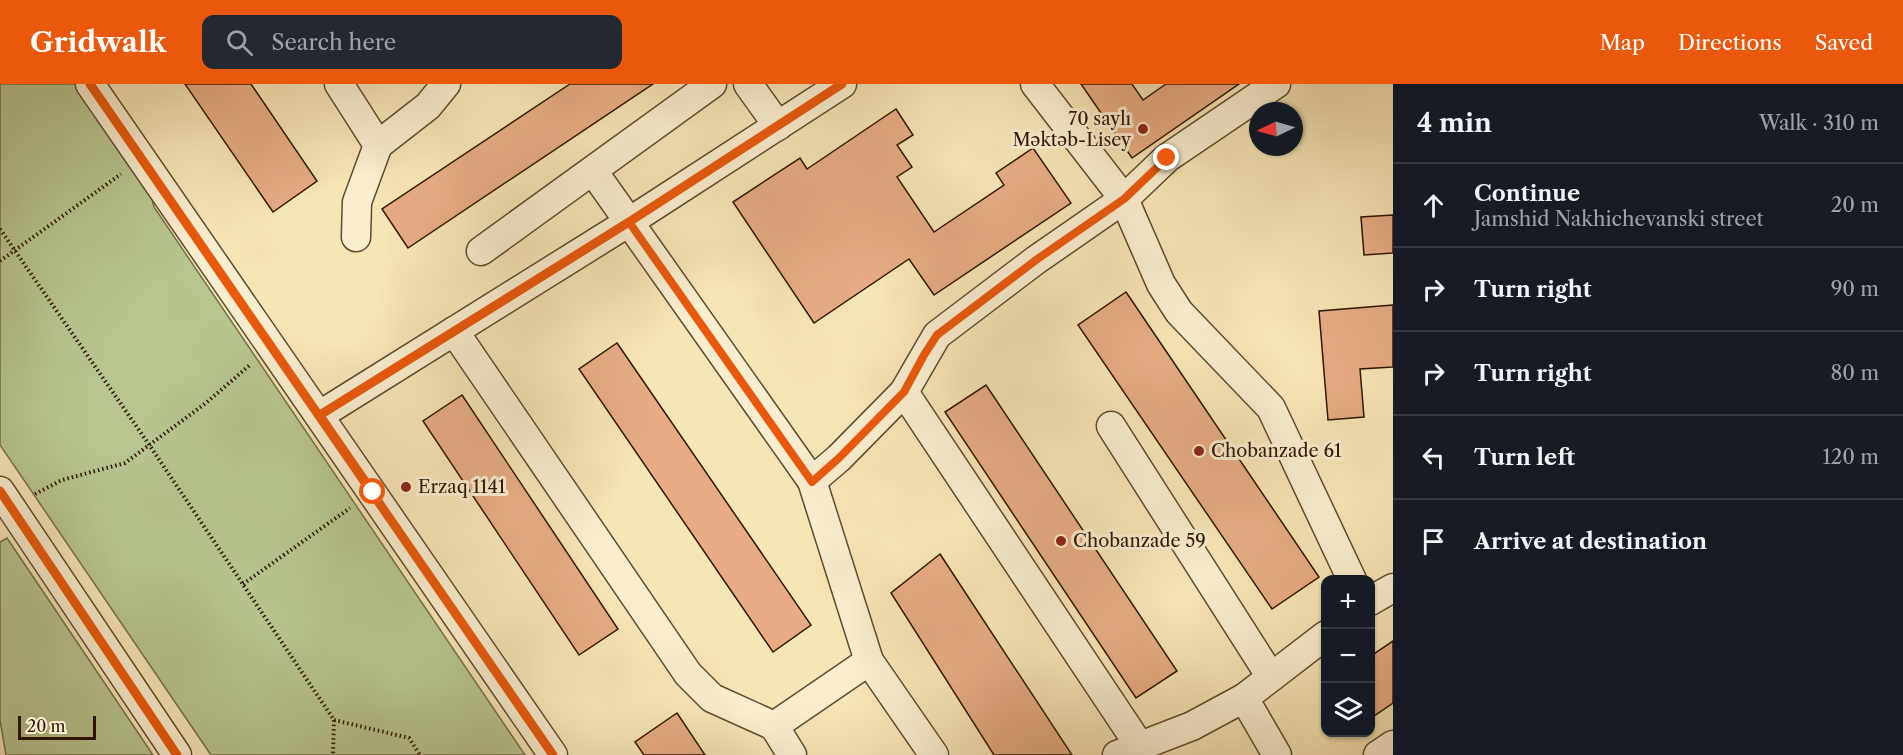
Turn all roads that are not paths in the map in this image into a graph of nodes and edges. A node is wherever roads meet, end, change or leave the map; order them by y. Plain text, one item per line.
1 (90, 84) edge
2 (339, 84) edge
3 (446, 84) edge
4 (712, 84) edge
5 (748, 84) edge
6 (842, 84) edge
7 (1035, 84) edge
8 (1276, 84) edge
9 (778, 126) junction
10 (378, 145) junction
11 (593, 171) junction
12 (1124, 199) junction
13 (629, 222) junction
14 (357, 237) dead end
15 (481, 251) dead end
16 (454, 332) junction
17 (904, 392) junction
18 (320, 415) junction
19 (1111, 426) dead end
20 (812, 482) junction
21 (4, 504) edge
22 (1350, 575) edge
23 (1393, 588) edge
24 (1375, 599) edge
25 (1321, 639) edge
26 (869, 661) junction
27 (1271, 677) junction
28 (1244, 698) junction
29 (774, 726) junction
30 (1393, 745) edge
31 (1128, 750) edge
32 (177, 755) edge
33 (553, 755) edge
34 (792, 755) edge
35 (934, 755) edge
36 (1277, 755) edge
37 (1378, 755) edge

1 - 18 street
2 - 10 street
3 - 10 street
4 - 11 street
5 - 9 street
6 - 9 street
7 - 12 street
8 - 12 street
9 - 13 street
10 - 14 street
11 - 13 street
11 - 15 street
12 - 17 street
12 - 22 street
13 - 16 street
13 - 20 street
16 - 18 street
16 - 29 street
17 - 20 street
17 - 31 street
18 - 33 street
19 - 27 street
20 - 26 street
21 - 32 street
23 - 24 street
25 - 27 street
26 - 29 street
26 - 35 street
27 - 28 street
28 - 31 street
28 - 36 street
29 - 34 street
30 - 37 street

